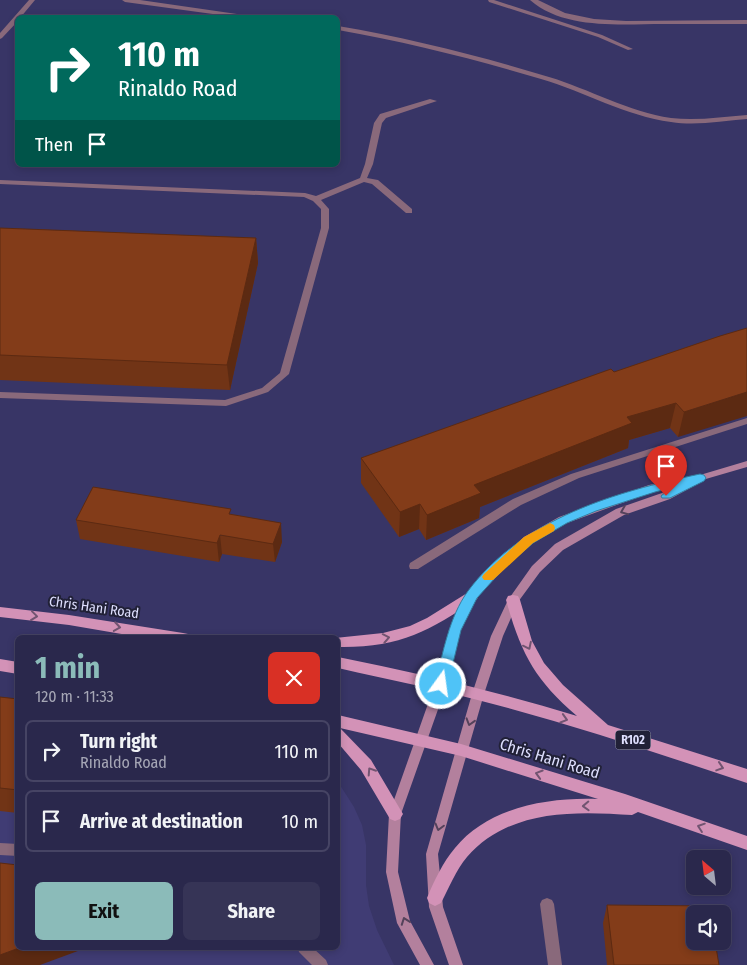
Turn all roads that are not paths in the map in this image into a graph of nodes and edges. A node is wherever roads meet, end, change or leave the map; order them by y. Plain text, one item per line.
1 (32, 0) edge
2 (125, 0) edge
3 (533, 0) edge
4 (491, 1) edge
5 (19, 15) edge
6 (238, 15) edge
7 (15, 20) edge
8 (747, 22) edge
9 (340, 28) edge
10 (0, 37) edge
11 (630, 49) dead end
12 (433, 101) dead end
13 (747, 112) edge
14 (747, 117) edge
15 (713, 120) junction
16 (363, 179) junction
17 (0, 182) edge
18 (316, 199) junction
19 (409, 211) dead end
20 (0, 395) edge
21 (747, 420) edge
22 (747, 464) edge
23 (700, 478) junction
24 (414, 566) dead end
25 (472, 595) junction
26 (513, 600) junction
27 (0, 612) edge
28 (164, 635) edge
29 (340, 642) edge
30 (340, 663) edge
31 (0, 665) edge
32 (15, 668) edge
33 (441, 684) junction
34 (478, 694) junction
35 (340, 721) edge
36 (606, 732) junction
37 (340, 735) edge
38 (421, 741) junction
39 (461, 750) junction
40 (747, 776) edge
41 (652, 810) junction
42 (395, 814) junction
43 (747, 843) edge
44 (0, 850) edge
45 (15, 850) edge
46 (435, 898) junction
47 (548, 904) dead end
48 (306, 950) edge
49 (321, 965) edge
50 (426, 965) edge
51 (456, 965) edge
52 (555, 965) edge

1 - 5 lane
2 - 6 lane
3 - 8 lane
4 - 11 lane
7 - 10 lane
9 - 15 lane
12 - 16 lane
13 - 15 lane
14 - 15 lane
16 - 18 lane
16 - 19 lane
17 - 18 lane
18 - 20 lane
21 - 24 lane
22 - 23 street
23 - 25 street
23 -> 26 street
29 -> 25 main road
25 - 33 street
26 - 34 street
26 -> 36 main road
27 -> 28 main road, Chris Hani Road
30 - 33 main road, R102
31 - 32 main road
33 - 34 main road, R102
33 - 38 street
34 -> 36 main road, R102
34 -> 39 street
35 - 38 main road, Chris Hani Road
36 -> 40 main road, R102
42 -> 37 main road
38 - 39 main road, Chris Hani Road
38 - 42 street
41 -> 39 main road, Chris Hani Road
39 -> 46 street
43 -> 41 main road, Chris Hani Road
41 -> 46 main road
50 -> 42 street
44 - 45 lane
46 - 51 street
47 - 52 lane
48 - 49 lane

